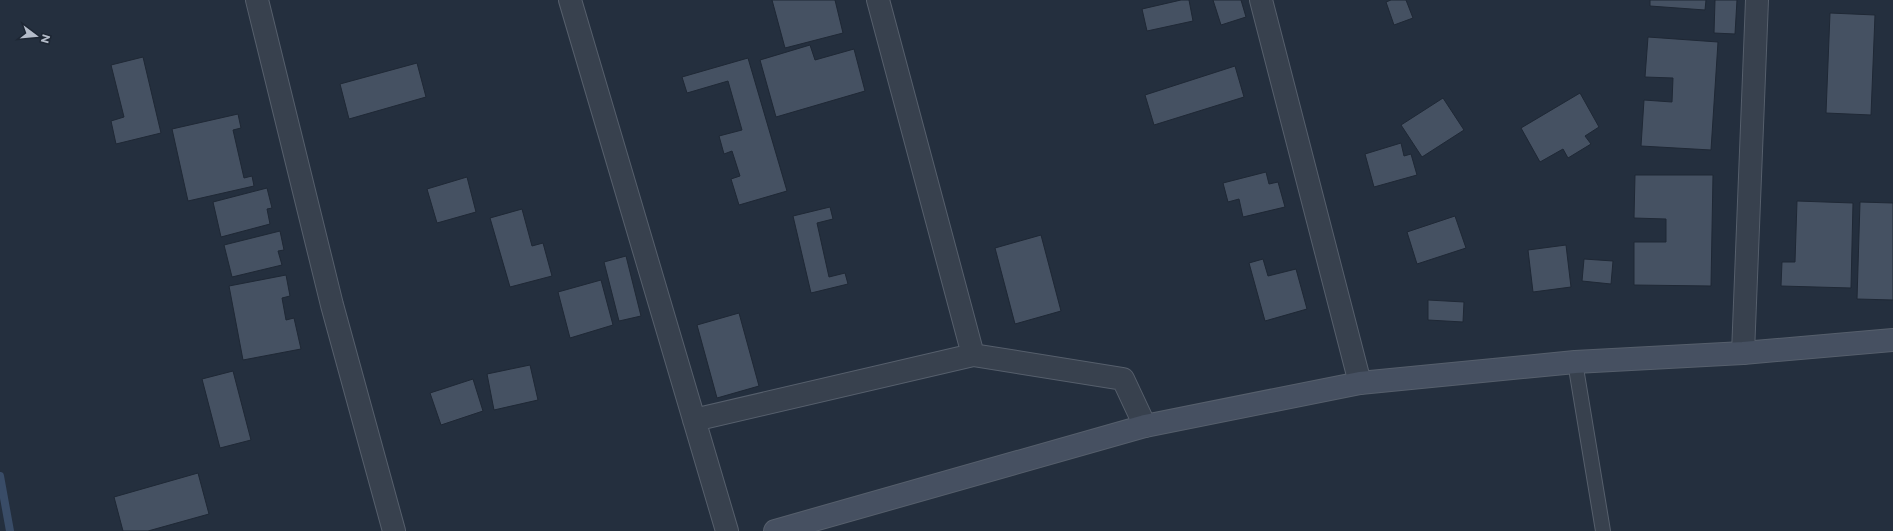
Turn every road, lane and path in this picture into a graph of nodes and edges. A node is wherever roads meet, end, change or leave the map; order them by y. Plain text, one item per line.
1 (257, 0) edge
2 (570, 0) edge
3 (878, 0) edge
4 (1261, 0) edge
5 (1757, 0) edge
6 (1893, 340) edge
7 (1743, 353) junction
8 (973, 355) junction
9 (1575, 362) junction
10 (1360, 383) junction
11 (694, 420) junction
12 (1145, 426) junction
13 (394, 531) edge
14 (727, 531) edge
15 (775, 531) edge
16 (1603, 531) edge

1 - 13 street
2 - 11 street
3 - 8 street
4 - 10 street
5 - 7 street
6 - 7 main road
7 - 9 main road
8 - 11 street
8 - 12 street
9 - 10 main road
9 - 16 lane
10 - 12 main road
11 - 14 street
12 - 15 main road

